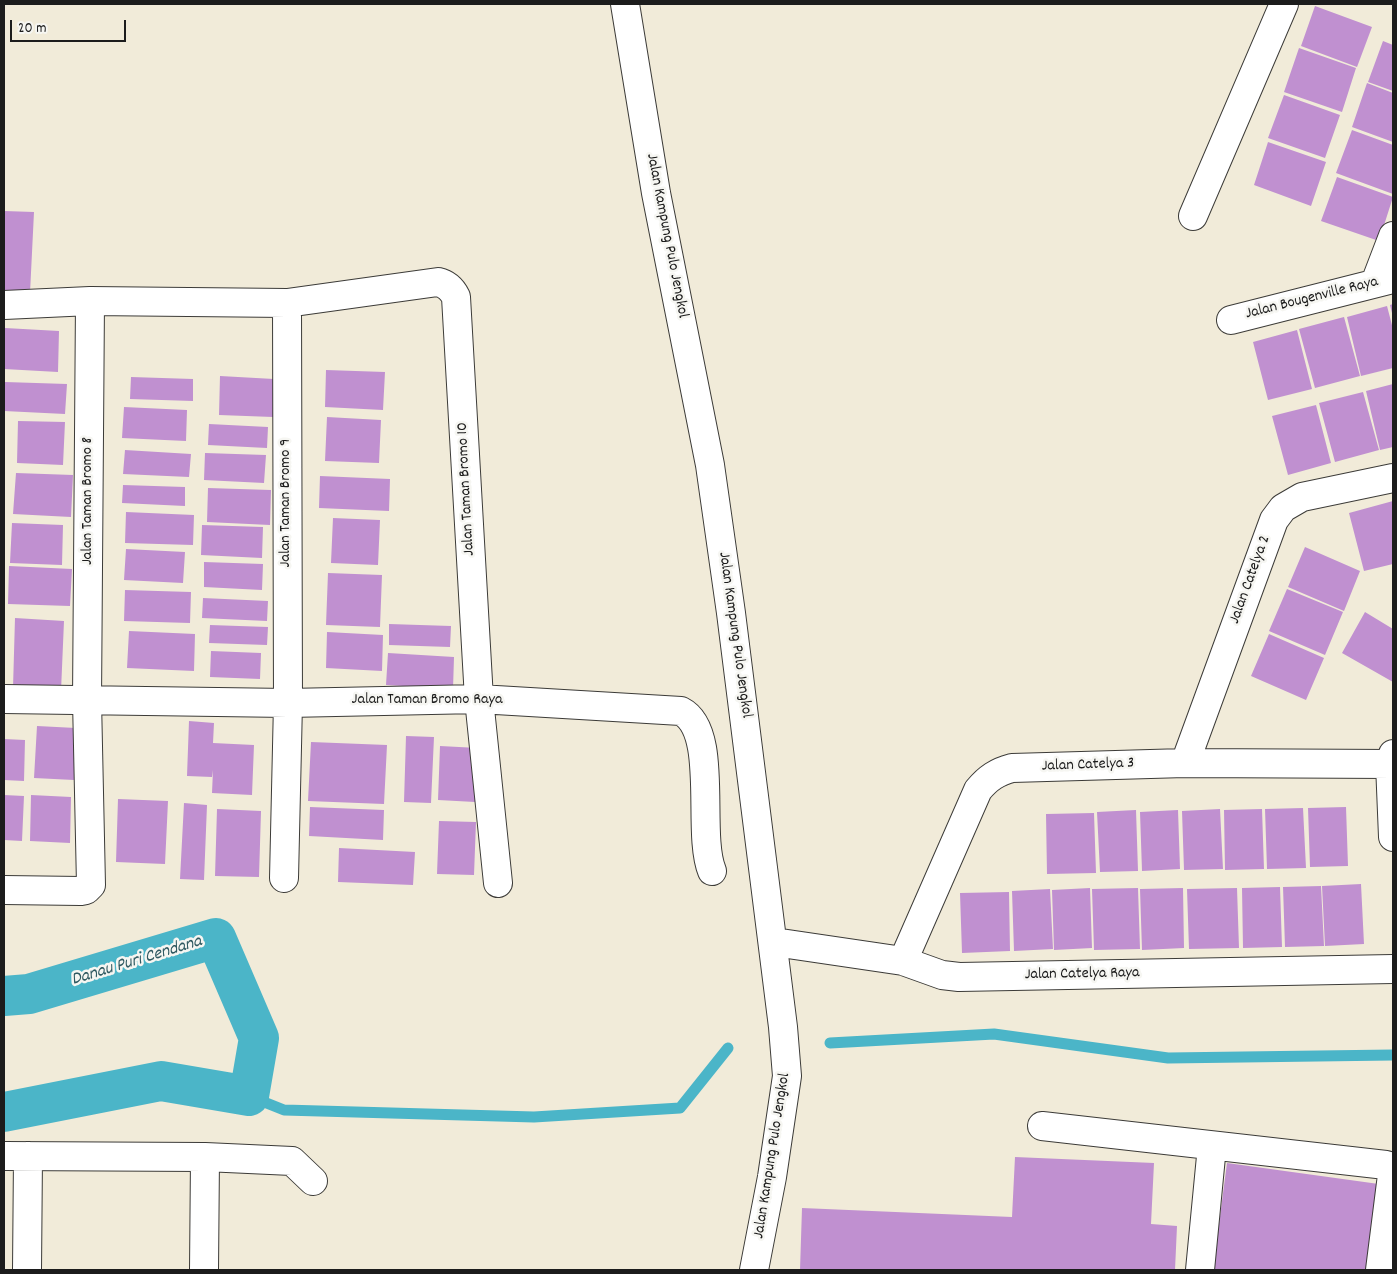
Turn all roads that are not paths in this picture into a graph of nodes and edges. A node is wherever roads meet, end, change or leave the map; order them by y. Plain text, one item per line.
1 (625, 4) edge
2 (1284, 4) edge
3 (1193, 216) dead end
4 (1393, 236) edge
5 (1384, 281) edge
6 (90, 301) junction
7 (287, 303) junction
8 (4, 305) edge
9 (1231, 320) dead end
10 (1393, 478) edge
11 (4, 699) edge
12 (479, 699) junction
13 (87, 700) junction
14 (288, 703) junction
15 (1392, 761) edge
16 (1185, 763) junction
17 (1393, 837) edge
18 (712, 871) dead end
19 (284, 878) dead end
20 (498, 883) dead end
21 (4, 890) edge
22 (774, 942) junction
23 (903, 962) junction
24 (1393, 969) edge
25 (1042, 1126) dead end
26 (1212, 1146) junction
27 (16, 1156) edge
28 (205, 1157) junction
29 (313, 1181) dead end
30 (27, 1270) edge
31 (204, 1270) edge
32 (754, 1270) edge
33 (1200, 1270) edge
34 (1380, 1270) edge

1 - 22 street, Jalan Kampung Pulo Jengkol
2 - 3 street
4 - 5 street
5 - 9 street, Jalan Bougenville Raya
6 - 7 street
6 - 8 street
6 - 13 street, Jalan Taman Bromo 8
7 - 12 street, Jalan Taman Bromo 10
7 - 14 street, Jalan Taman Bromo 9
10 - 16 street, Jalan Catelya 2
11 - 13 street, Jalan Taman Bromo Raya
12 - 14 street, Jalan Taman Bromo Raya
12 - 18 street, Jalan Taman Bromo Raya
12 - 20 street, Jalan Taman Bromo 10
13 - 14 street, Jalan Taman Bromo Raya
13 - 21 street, Jalan Taman Bromo 8
14 - 19 street, Jalan Taman Bromo 9
15 - 16 street, Jalan Catelya 3
15 - 17 street
16 - 23 street, Jalan Catelya 3
22 - 23 street, Jalan Catelya Raya
22 - 32 street, Jalan Kampung Pulo Jengkol
23 - 24 street, Jalan Catelya Raya
25 - 26 street
26 - 33 street
26 - 34 street
27 - 28 street
27 - 30 street
28 - 29 street
28 - 31 street

